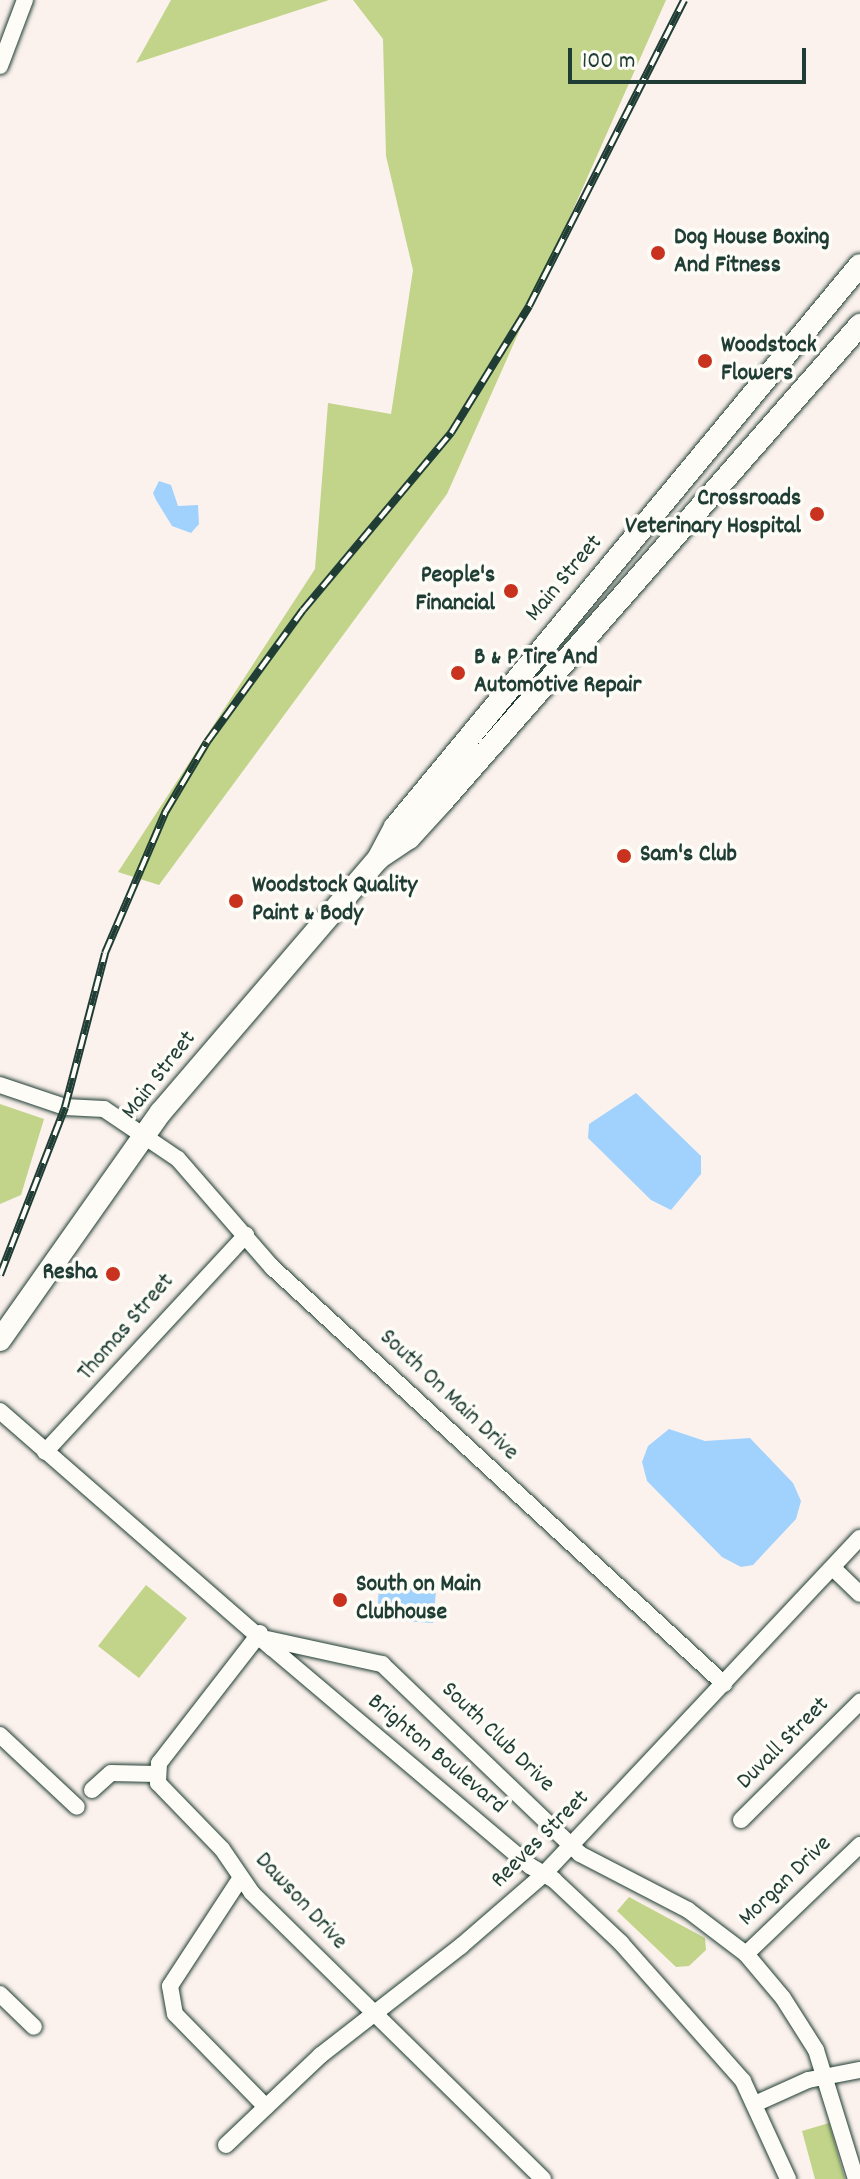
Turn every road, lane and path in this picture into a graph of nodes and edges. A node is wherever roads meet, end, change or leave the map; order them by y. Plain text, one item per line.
1 (25, 0) edge
2 (0, 66) edge
3 (860, 265) edge
4 (860, 325) edge
5 (378, 859) junction
6 (0, 1085) edge
7 (147, 1135) junction
8 (246, 1235) junction
9 (0, 1340) edge
10 (0, 1411) edge
11 (45, 1452) junction
12 (860, 1538) edge
13 (833, 1568) junction
14 (860, 1594) edge
15 (263, 1636) junction
16 (724, 1684) junction
17 (860, 1702) edge
18 (0, 1735) edge
19 (156, 1774) junction
20 (92, 1790) dead end
21 (77, 1807) dead end
22 (741, 1820) dead end
23 (572, 1845) junction
24 (860, 1845) edge
25 (544, 1874) junction
26 (240, 1879) junction
27 (746, 1954) junction
28 (0, 1994) edge
29 (374, 2014) junction
30 (34, 2027) dead end
31 (860, 2070) edge
32 (828, 2078) junction
33 (757, 2103) junction
34 (266, 2107) junction
35 (226, 2145) dead end
36 (543, 2179) edge
37 (788, 2179) edge
38 (856, 2179) edge

1 - 2 street
3 - 5 main road, Main Street
4 - 5 main road, Main Street
5 - 7 main road, Main Street
6 - 7 street, South On Main Drive
7 - 8 street, South On Main Drive
7 - 9 main road, Main Street
8 - 11 street, Thomas Street
8 - 16 street, South On Main Drive
10 - 11 street, Brighton Boulevard
11 - 15 street, Brighton Boulevard
12 - 13 street, Reeves Street
13 - 14 street
13 - 16 street, Reeves Street
15 - 19 street
15 - 23 street, South Club Drive
15 - 25 street, Brighton Boulevard
16 - 23 street, Reeves Street
17 - 22 street, Duvall Street
18 - 21 street
19 - 20 street
19 - 26 street, Dawson Drive
23 - 25 street, Reeves Street
23 - 27 street, South Club Drive
24 - 27 street, Morgan Drive
25 - 29 street, Reeves Street
25 - 33 street, Brighton Boulevard
26 - 29 street, Dawson Drive
26 - 34 street
27 - 32 street, South Club Drive
28 - 30 street
29 - 34 street, Reeves Street
29 - 36 street, Dawson Drive
31 - 32 street
32 - 33 street
32 - 38 street, South Club Drive
33 - 37 street, Brighton Boulevard
34 - 35 street, Reeves Street

